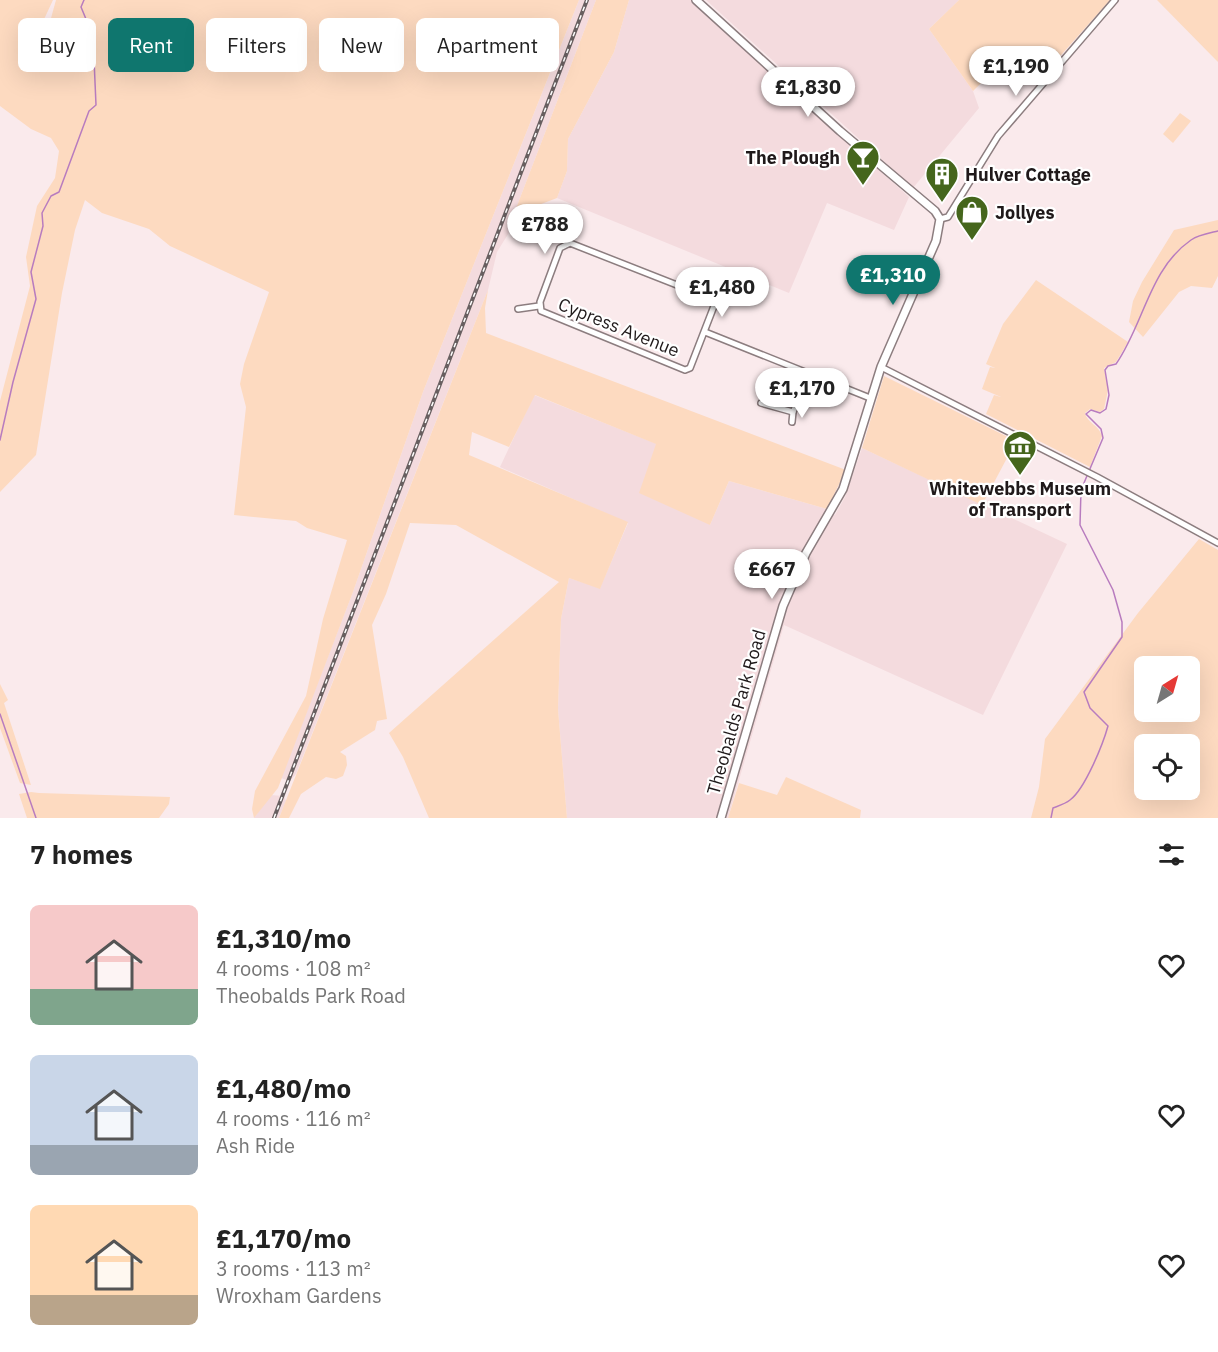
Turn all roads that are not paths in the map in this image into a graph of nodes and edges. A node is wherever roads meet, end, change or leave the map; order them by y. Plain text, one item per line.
1 (696, 0) edge
2 (1115, 0) edge
3 (939, 217) junction
4 (539, 306) junction
5 (518, 309) dead end
6 (705, 332) junction
7 (881, 367) junction
8 (810, 375) junction
9 (870, 398) junction
10 (761, 403) dead end
11 (793, 412) junction
12 (792, 422) dead end
13 (1218, 543) edge
14 (721, 818) edge

1 - 3 street
2 - 3 street
3 - 7 street, Theobalds Park Road
4 - 5 street
4 - 6 street, Cypress Avenue
4 - 6 street
6 - 8 street
7 - 9 street, Theobalds Park Road
7 - 13 street
8 - 9 street
8 - 11 street
9 - 14 street, Theobalds Park Road
10 - 11 street
11 - 12 street

